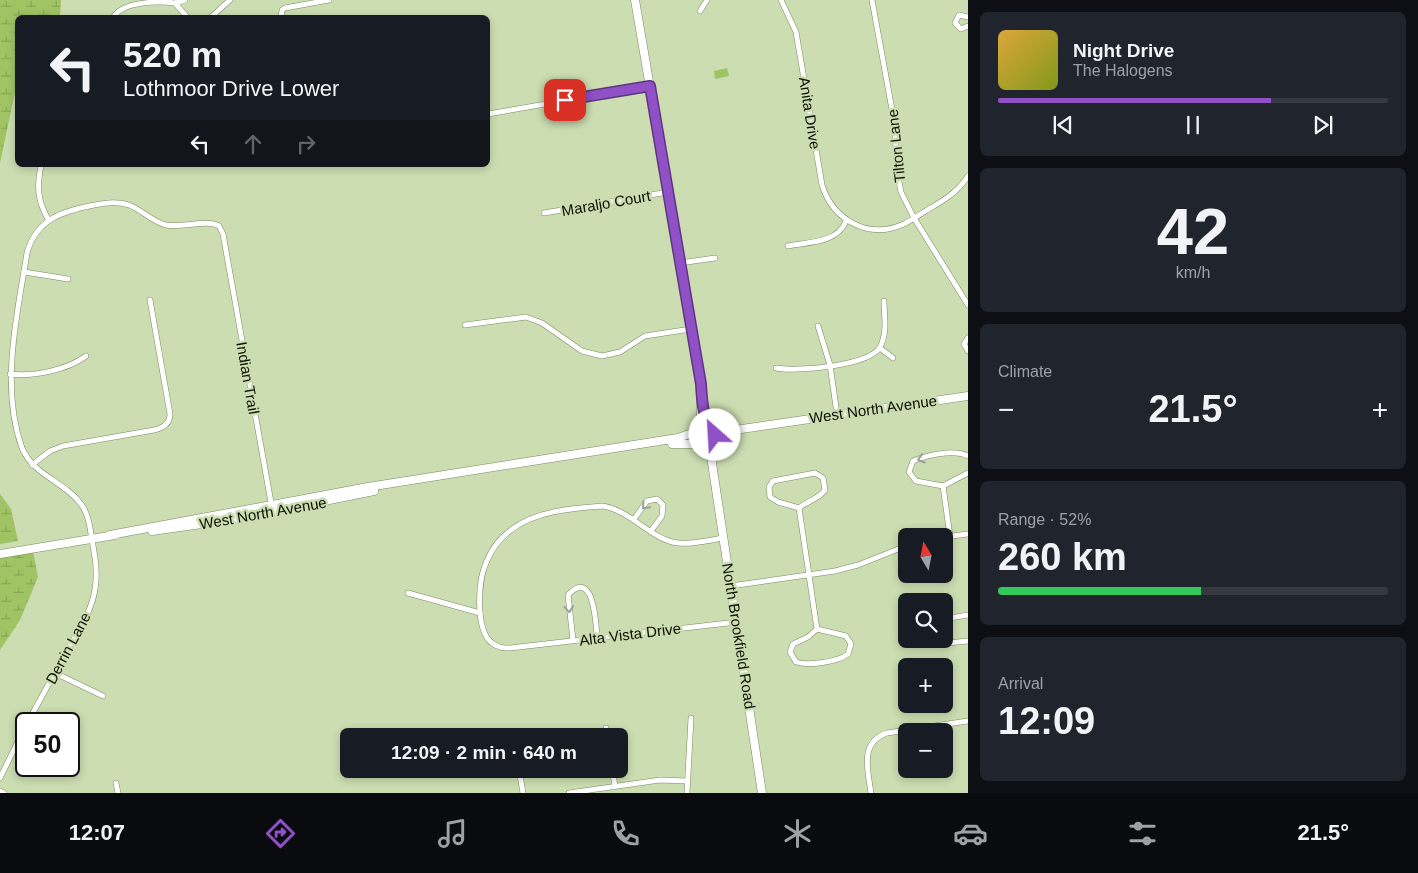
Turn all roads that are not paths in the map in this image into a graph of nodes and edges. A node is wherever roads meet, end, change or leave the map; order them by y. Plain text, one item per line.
1 (185, 0) edge
2 (230, 0) edge
3 (329, 0) edge
4 (635, 0) edge
5 (707, 0) edge
6 (780, 0) edge
7 (872, 0) edge
8 (175, 3) junction
9 (700, 10) dead end
10 (115, 15) edge
11 (185, 15) edge
12 (213, 15) edge
13 (281, 15) edge
14 (968, 17) edge
15 (967, 28) edge
16 (650, 86) junction
17 (490, 114) edge
18 (41, 167) edge
19 (968, 176) edge
20 (668, 192) junction
21 (544, 213) dead end
22 (914, 218) junction
23 (48, 219) junction
24 (846, 221) junction
25 (788, 246) dead end
26 (715, 258) dead end
27 (680, 263) junction
28 (24, 272) junction
29 (68, 279) dead end
30 (150, 300) dead end
31 (884, 300) dead end
32 (968, 305) edge
33 (465, 325) dead end
34 (818, 326) dead end
35 (691, 329) junction
36 (968, 338) edge
37 (880, 348) junction
38 (968, 351) edge
39 (86, 356) dead end
40 (893, 358) dead end
41 (830, 365) junction
42 (776, 368) dead end
43 (10, 374) junction
44 (968, 396) edge
45 (702, 402) junction
46 (837, 414) junction
47 (779, 423) junction
48 (696, 431) junction
49 (712, 432) junction
50 (628, 445) junction
51 (698, 445) junction
52 (713, 445) junction
53 (968, 456) edge
54 (32, 465) junction
55 (968, 473) edge
56 (715, 479) junction
57 (943, 486) junction
58 (800, 508) junction
59 (272, 509) junction
60 (634, 519) junction
61 (949, 528) edge
62 (652, 531) junction
63 (968, 534) edge
64 (953, 536) edge
65 (92, 538) junction
66 (724, 538) junction
67 (898, 549) edge
68 (0, 554) edge
69 (809, 575) junction
70 (731, 586) junction
71 (408, 593) dead end
72 (480, 614) junction
73 (968, 615) edge
74 (953, 618) edge
75 (737, 622) junction
76 (817, 629) junction
77 (597, 637) junction
78 (573, 640) junction
79 (968, 641) edge
80 (953, 642) edge
81 (55, 673) junction
82 (103, 696) dead end
83 (34, 712) edge
84 (691, 718) dead end
85 (968, 721) edge
86 (15, 748) edge
87 (0, 778) edge
88 (520, 778) edge
89 (614, 778) edge
90 (687, 781) junction
91 (116, 783) dead end
92 (615, 786) junction
93 (0, 791) edge
94 (4, 793) edge
95 (118, 793) edge
96 (523, 793) edge
97 (569, 793) edge
98 (687, 793) edge
99 (762, 793) edge
100 (871, 793) edge

1 - 8 street
2 - 12 street
3 - 13 street
4 - 16 main road
5 - 9 street
6 - 24 street, Anita Drive
7 - 22 street, Tilton Lane
8 - 10 street
8 - 11 street
14 - 15 street
16 - 17 street
16 - 20 main road
18 - 23 street
19 - 22 street
20 - 21 street, Maraljo Court
20 - 27 main road
22 - 24 street
22 - 32 street, Tilton Lane
23 - 28 street
23 - 59 street, Indian Trail
24 - 25 street
26 - 27 street
27 - 35 main road
28 - 29 street
28 - 43 street
30 - 54 street
31 - 37 street
33 - 35 street
34 - 41 street
35 - 45 main road
36 - 38 street
37 - 40 street
37 - 41 street
39 - 43 street
41 - 42 street
41 - 46 street
43 - 54 street
44 - 46 main road, West North Avenue
45 - 48 main road
45 - 49 main road
46 - 47 main road, West North Avenue
47 - 49 main road, West North Avenue
47 - 52 main road, West North Avenue
48 - 49 main road
48 - 50 main road, West North Avenue
48 - 51 main road
49 - 52 main road
50 - 51 main road, West North Avenue
50 - 59 main road, West North Avenue
51 - 52 main road
51 - 56 main road, North Brookfield Road
52 - 56 main road, North Brookfield Road
53 -> 57 street
54 - 65 street, Derrin Lane
55 - 57 street
56 - 66 main road, North Brookfield Road
57 - 61 street
58 - 58 street
58 - 69 street
59 - 65 main road, West North Avenue
60 - 62 street, Alta Vista Drive
62 -> 60 street
60 - 72 street, Alta Vista Drive
62 - 66 street, Alta Vista Drive
63 - 64 street
65 - 68 main road, West North Avenue
65 - 81 street, Derrin Lane
66 - 70 main road, North Brookfield Road
67 - 69 street
69 - 70 street
69 - 76 street
70 - 75 main road, North Brookfield Road
71 - 72 street
72 - 78 street, Alta Vista Drive
73 - 74 street
75 - 77 street, Alta Vista Drive
75 - 99 main road, North Brookfield Road
76 - 76 street
77 - 78 street, Alta Vista Drive
77 -> 78 street
79 - 80 street
81 - 82 street
81 - 83 street, Derrin Lane
84 - 90 street
85 - 100 street
86 - 87 street, Derrin Lane
88 - 96 street
89 - 92 street
90 - 92 street
90 - 98 street
91 - 95 street
92 - 97 street
93 - 94 street

